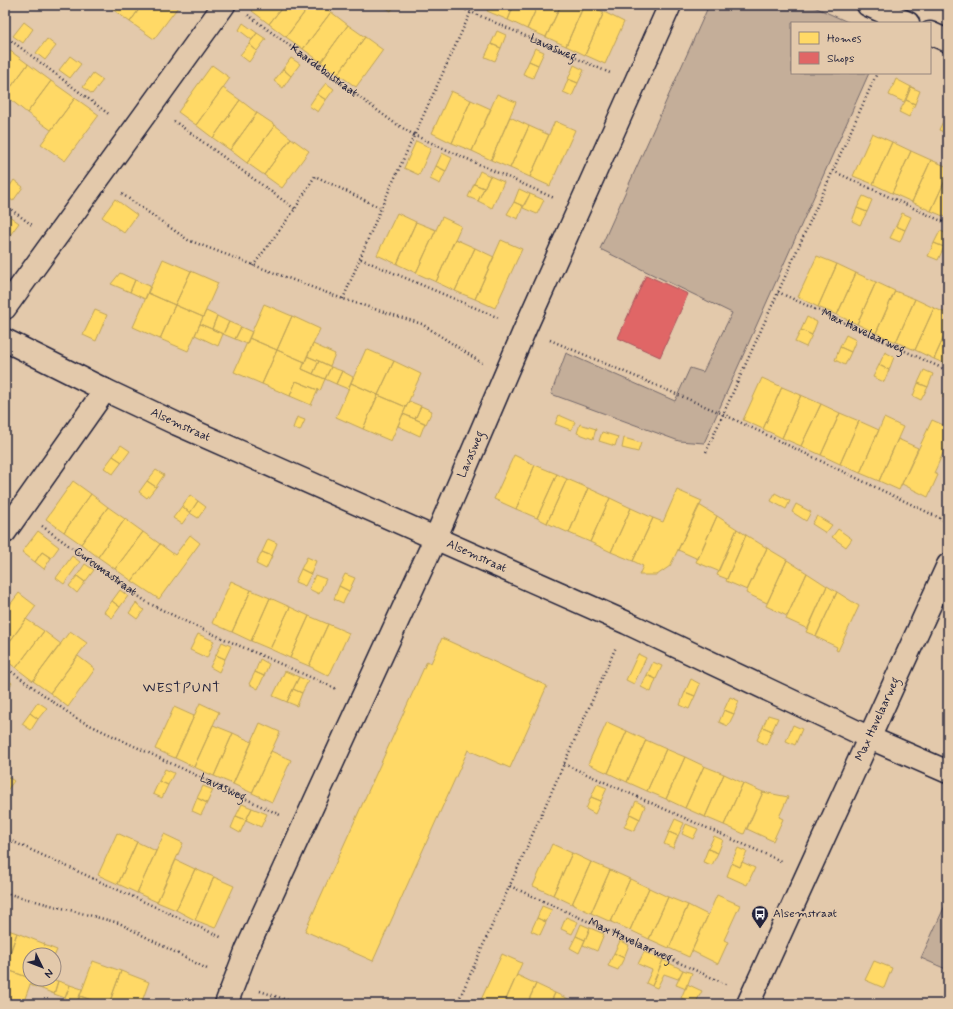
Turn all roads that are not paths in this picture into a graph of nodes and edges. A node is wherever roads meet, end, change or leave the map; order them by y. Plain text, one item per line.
1 (224, 5) edge
2 (670, 5) edge
3 (868, 5) edge
4 (906, 22) edge
5 (931, 33) edge
6 (948, 41) edge
7 (5, 308) edge
8 (5, 340) edge
9 (105, 390) junction
10 (5, 532) edge
11 (436, 537) junction
12 (948, 565) edge
13 (870, 738) junction
14 (948, 772) edge
15 (750, 1000) edge
16 (226, 1004) edge

1 - 7 street
2 - 11 street, Lavasweg
3 - 4 street
5 - 6 street
8 - 9 street, Alsemstraat
9 - 10 street
9 - 11 street, Alsemstraat
11 - 13 street, Alsemstraat
11 - 16 street, Lavasweg
12 - 13 street, Max Havelaarweg
13 - 14 street, Alsemstraat
13 - 15 street, Max Havelaarweg

